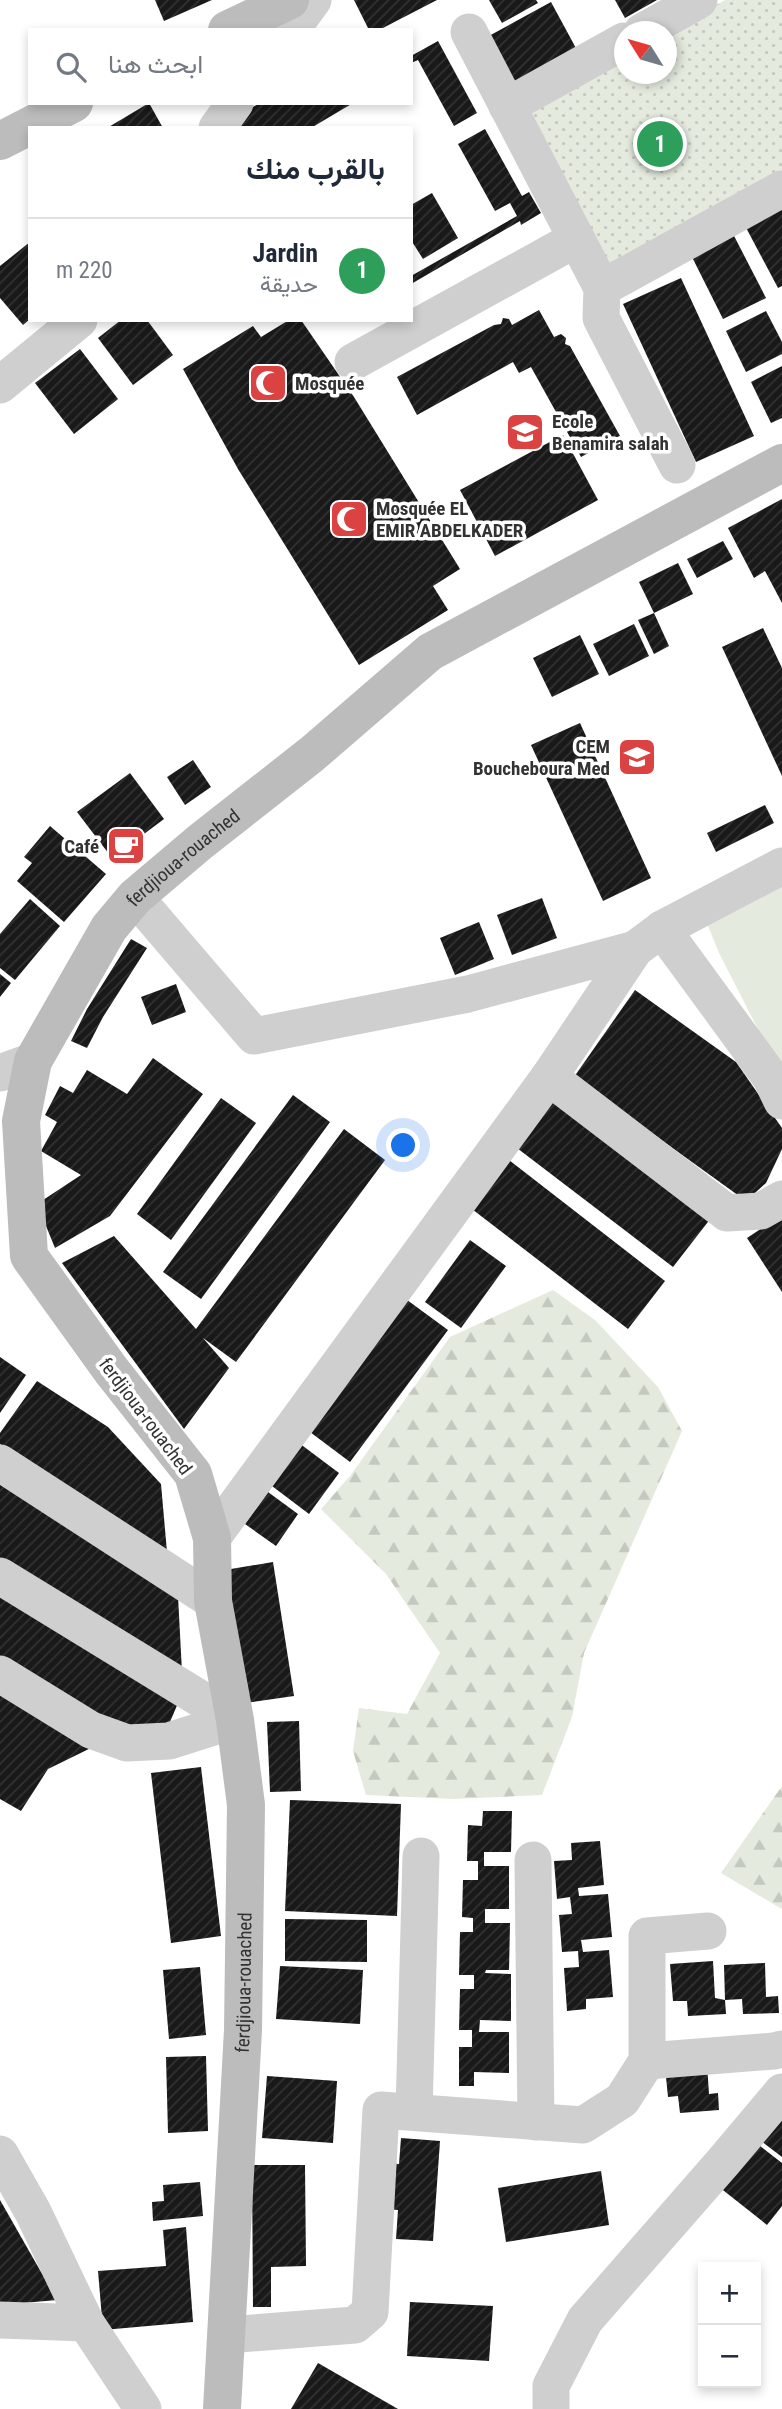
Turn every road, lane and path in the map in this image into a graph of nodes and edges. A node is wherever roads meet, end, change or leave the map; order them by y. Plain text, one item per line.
1 (290, 0) edge
2 (313, 0) edge
3 (699, 0) edge
4 (662, 21) edge
5 (232, 28) edge
6 (292, 28) edge
7 (469, 32) dead end
8 (614, 47) edge
9 (70, 105) edge
10 (234, 105) edge
11 (507, 106) junction
12 (29, 126) edge
13 (218, 126) edge
14 (28, 127) edge
15 (0, 141) edge
16 (782, 189) edge
17 (576, 239) junction
18 (602, 288) junction
19 (77, 322) edge
20 (353, 362) dead end
21 (0, 385) edge
22 (677, 465) dead end
23 (781, 466) edge
24 (782, 866) edge
25 (135, 897) junction
26 (648, 939) junction
27 (17, 1067) edge
28 (549, 1077) junction
29 (782, 1101) edge
30 (782, 1199) edge
31 (0, 1463) edge
32 (212, 1538) junction
33 (0, 1576) edge
34 (213, 1601) junction
35 (0, 1674) edge
36 (235, 1720) junction
37 (421, 1856) dead end
38 (533, 1860) dead end
39 (708, 1931) dead end
40 (782, 2049) edge
41 (647, 2061) junction
42 (782, 2092) edge
43 (414, 2112) junction
44 (536, 2122) junction
45 (0, 2154) edge
46 (0, 2320) edge
47 (86, 2323) junction
48 (227, 2335) junction
49 (144, 2409) edge
50 (222, 2409) edge
51 (551, 2409) edge

1 - 5 main road
2 - 6 street
3 - 4 street
7 - 11 street
8 - 11 street
9 - 12 main road
10 - 13 street
11 - 17 street
14 - 15 main road
16 - 18 street
17 - 18 street
17 - 20 street
18 - 22 street
19 - 21 street
23 - 25 main road, ferdjioua-rouached
24 - 26 street
25 - 26 street
25 - 27 main road, ferdjioua-rouached
26 - 28 street
26 - 29 street
27 - 32 main road, ferdjioua-rouached
28 - 30 street
28 - 32 street
31 - 34 street
32 - 34 main road, ferdjioua-rouached
33 - 36 street
34 - 36 main road, ferdjioua-rouached
35 - 36 street
36 - 48 main road, ferdjioua-rouached
37 - 43 street
38 - 44 street
39 - 41 street
40 - 41 street
41 - 44 street
42 - 51 street
43 - 44 street
43 - 48 street
45 - 47 street
46 - 47 street
47 - 49 street
48 - 50 main road, ferdjioua-rouached

